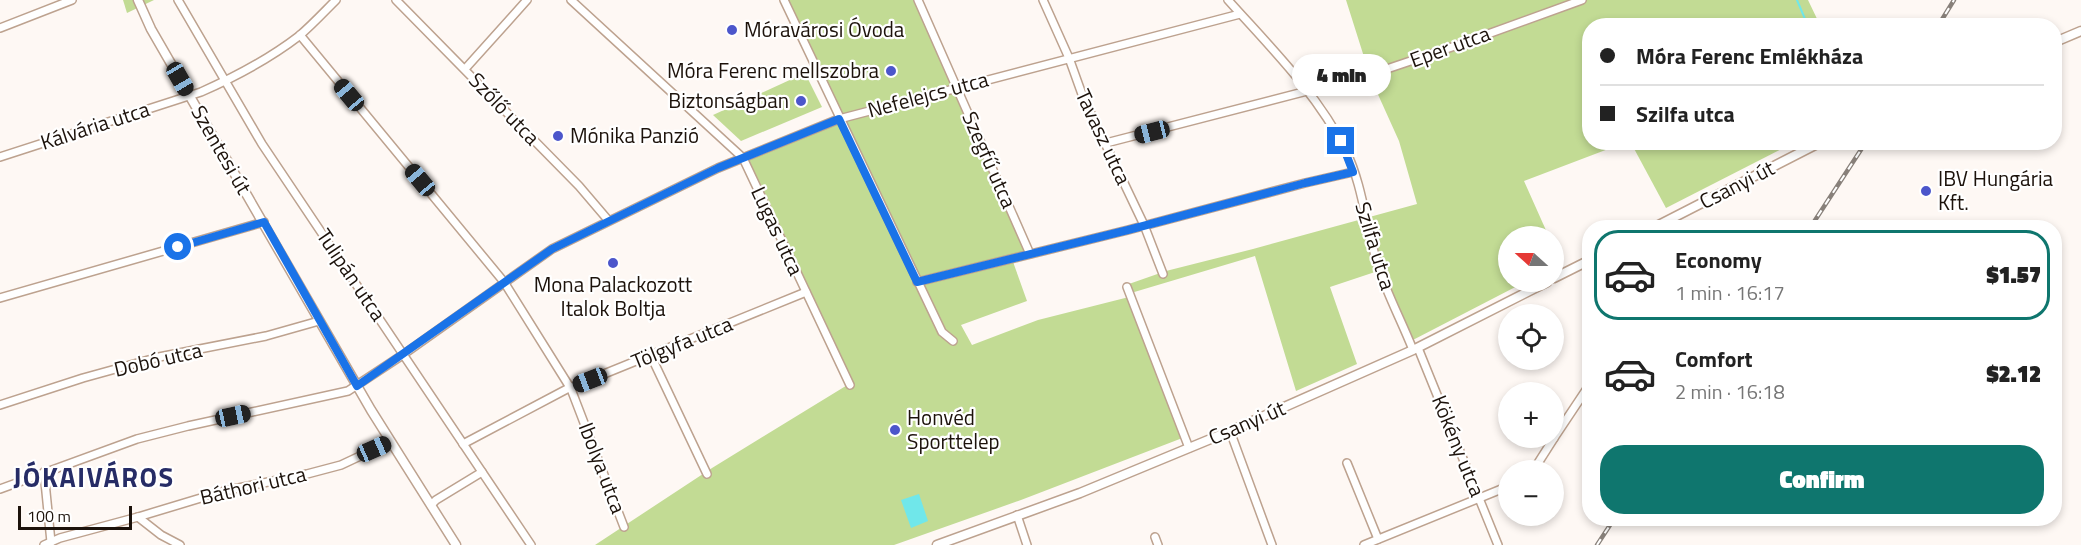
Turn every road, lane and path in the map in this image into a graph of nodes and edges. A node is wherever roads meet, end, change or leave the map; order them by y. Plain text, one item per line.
1 (72, 0) edge
2 (138, 0) edge
3 (178, 0) edge
4 (336, 0) edge
5 (396, 0) edge
6 (527, 0) edge
7 (571, 0) edge
8 (784, 0) edge
9 (918, 0) edge
10 (1043, 0) edge
11 (1228, 0) edge
12 (1582, 0) edge
13 (1240, 14) junction
14 (0, 28) edge
15 (2081, 31) edge
16 (300, 35) junction
17 (2062, 39) edge
18 (1069, 58) junction
19 (465, 69) junction
20 (226, 81) junction
21 (957, 88) junction
22 (1309, 91) junction
23 (190, 96) junction
24 (839, 119) junction
25 (1106, 143) junction
26 (1805, 150) edge
27 (0, 157) edge
28 (743, 158) junction
29 (1353, 172) junction
30 (608, 220) junction
31 (1669, 220) edge
32 (264, 222) junction
33 (1144, 225) junction
34 (1030, 254) junction
35 (1582, 264) edge
36 (1564, 273) edge
37 (1163, 274) dead end
38 (504, 282) junction
39 (917, 282) junction
40 (1127, 287) dead end
41 (806, 292) junction
42 (1527, 292) edge
43 (0, 298) edge
44 (319, 321) junction
45 (953, 341) dead end
46 (1416, 349) junction
47 (404, 354) junction
48 (651, 356) junction
49 (850, 385) dead end
50 (357, 386) junction
51 (570, 388) junction
52 (1582, 396) edge
53 (0, 405) edge
54 (1564, 423) edge
55 (1230, 431) junction
56 (390, 442) junction
57 (464, 444) junction
58 (1189, 448) junction
59 (1347, 464) dead end
60 (44, 472) junction
61 (482, 472) junction
62 (707, 474) dead end
63 (0, 489) edge
64 (1498, 490) edge
65 (1479, 498) junction
66 (431, 505) junction
67 (1017, 516) junction
68 (138, 518) junction
69 (624, 528) dead end
70 (1155, 537) dead end
71 (1378, 539) junction
72 (47, 543) edge
73 (180, 545) edge
74 (456, 545) edge
75 (531, 545) edge
76 (937, 545) edge
77 (1027, 545) edge
78 (1158, 545) edge
79 (1272, 545) edge
80 (1364, 545) edge
81 (1498, 545) edge

1 - 14 street
2 - 23 street, Szentesi út
3 - 20 street, Tulipán utca
4 - 16 street, Kálvária utca
5 - 19 street, Szőlő utca
6 - 19 street
7 - 28 street, Lugas utca
8 - 24 street
9 - 21 street, Szegfű utca
10 - 18 street, Tavasz utca
11 - 13 street, Szilfa utca
12 - 22 street, Eper utca
13 - 18 street, Nefelejcs utca
13 - 22 street, Szilfa utca
15 - 17 street
16 - 20 street, Kálvária utca
16 - 38 street, Ibolya utca
18 - 21 street, Nefelejcs utca
18 - 25 street, Tavasz utca
19 - 30 street, Szőlő utca
20 - 23 street, Kálvária utca
20 - 47 street, Tulipán utca
21 - 24 street, Nefelejcs utca
21 - 34 street, Szegfű utca
22 - 25 street, Eper utca
22 - 29 street, Szilfa utca
23 - 27 street, Kálvária utca
23 - 32 street, Szentesi út
24 - 28 street, Nefelejcs utca
24 - 39 street
25 - 33 street, Tavasz utca
26 - 31 street, Csanyi út
28 - 30 street, Nefelejcs utca
28 - 41 street, Lugas utca
29 - 33 street
29 - 46 street, Szilfa utca
30 - 38 street, Nefelejcs utca
32 - 43 street
32 - 44 street, Szentesi út
33 - 34 street
33 - 37 street, Tavasz utca
34 - 39 street
35 - 36 street
38 - 47 street, Nefelejcs utca
38 - 51 street, Ibolya utca
39 - 45 street
40 - 58 street
41 - 48 street, Tölgyfa utca
41 - 49 street, Lugas utca
42 - 46 street, Csanyi út
44 - 50 street, Szentesi út
44 - 53 street, Dobó utca
46 - 55 street, Csanyi út
46 - 65 street, Kökény utca
47 - 50 street, Nefelejcs utca
47 - 57 street, Tulipán utca
48 - 51 street, Tölgyfa utca
48 - 62 street
50 - 56 street, Szentesi út
50 - 60 street, Nefelejcs utca
51 - 57 street, Tölgyfa utca
51 - 69 street, Ibolya utca
52 - 54 street
55 - 58 street, Csanyi út
55 - 79 street
56 - 66 street, Szentesi út
56 - 68 street, Báthori utca
57 - 61 street, Tulipán utca
58 - 67 street, Csanyi út
59 - 71 street
60 - 63 street, Nefelejcs utca
60 - 72 street
61 - 66 street
61 - 75 street, Tulipán utca
64 - 65 street
65 - 71 street
65 - 81 street, Kökény utca
66 - 74 street, Szentesi út
67 - 76 street, Csanyi út
67 - 77 street
68 - 72 street, Báthori utca
68 - 73 street
70 - 78 street
71 - 80 street

